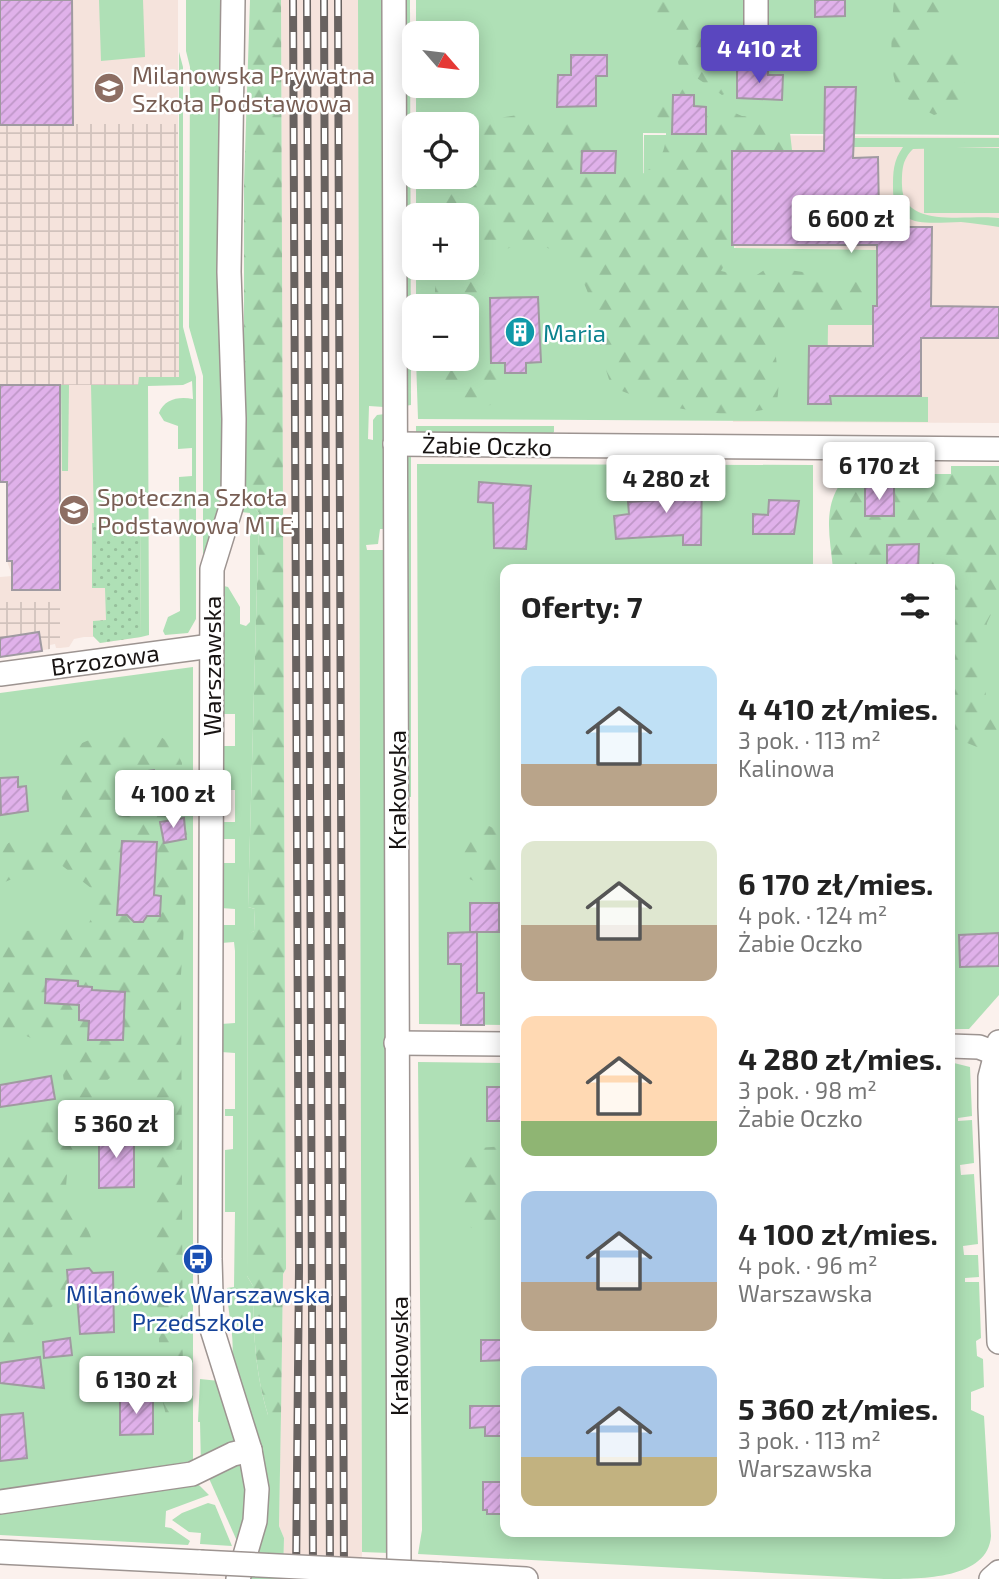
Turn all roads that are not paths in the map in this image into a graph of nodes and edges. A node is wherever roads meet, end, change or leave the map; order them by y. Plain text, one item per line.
1 (233, 0) edge
2 (394, 0) edge
3 (756, 0) edge
4 (803, 43) dead end
5 (395, 444) junction
6 (999, 449) edge
7 (211, 646) junction
8 (0, 674) edge
9 (396, 1043) junction
10 (500, 1044) edge
11 (955, 1046) edge
12 (997, 1048) edge
13 (999, 1342) edge
14 (250, 1450) junction
15 (0, 1502) edge
16 (0, 1552) edge
17 (999, 1572) edge
18 (239, 1579) edge
19 (399, 1579) edge
20 (526, 1579) edge
21 (991, 1579) edge

1 - 7 street, Warszawska
2 - 5 street, Krakowska
3 - 4 street
5 - 6 street, Żabie Oczko
5 - 9 street, Krakowska
7 - 8 street, Brzozowa
7 - 14 street, Warszawska
9 - 10 street
9 - 19 street, Krakowska
11 - 12 street
12 - 13 street
14 - 15 street
14 - 18 street, Warszawska
16 - 20 street, bridge
17 - 21 street

